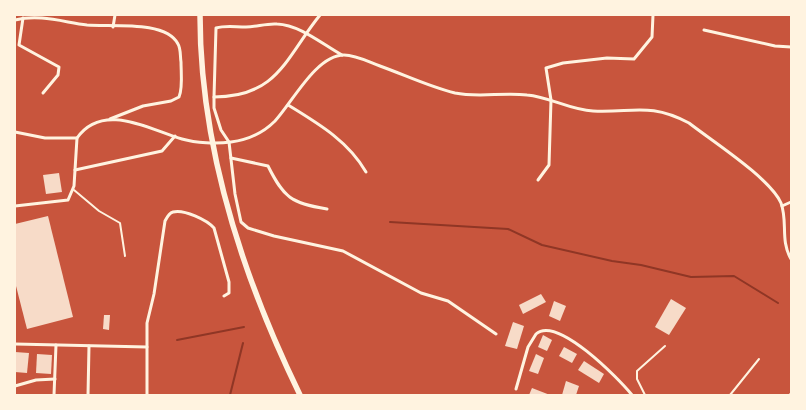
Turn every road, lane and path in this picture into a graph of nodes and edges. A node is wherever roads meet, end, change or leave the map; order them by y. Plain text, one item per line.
1 (115, 15) edge
2 (200, 15) edge
3 (320, 15) edge
4 (653, 15) edge
5 (23, 18) junction
6 (15, 20) edge
7 (113, 27) junction
8 (704, 30) dead end
9 (305, 33) junction
10 (791, 47) edge
11 (343, 55) junction
12 (43, 93) dead end
13 (214, 98) junction
14 (551, 100) junction
15 (288, 105) junction
16 (108, 120) junction
17 (15, 132) edge
18 (175, 136) junction
19 (77, 138) junction
20 (229, 142) junction
21 (231, 158) junction
22 (75, 170) junction
23 (366, 172) dead end
24 (538, 180) dead end
25 (74, 190) junction
26 (791, 202) edge
27 (15, 206) edge
28 (782, 206) junction
29 (327, 209) dead end
30 (125, 256) dead end
31 (791, 259) edge
32 (224, 296) dead end
33 (496, 334) dead end
34 (15, 344) edge
35 (56, 345) junction
36 (89, 345) junction
37 (665, 346) dead end
38 (147, 347) junction
39 (759, 359) dead end
40 (55, 379) junction
41 (15, 386) edge
42 (516, 389) dead end
43 (54, 395) edge
44 (88, 395) edge
45 (147, 395) edge
46 (300, 395) edge
47 (632, 395) edge
48 (645, 395) edge
49 (730, 395) edge

1 - 7 street
2 - 46 highway
3 - 9 street
4 - 14 street
5 - 6 street
5 - 7 street
5 - 12 street
7 - 16 street
8 - 10 street
9 - 11 street
9 - 13 street
9 - 13 street
11 - 14 street
11 - 15 street
13 - 20 street
14 - 24 street
14 - 28 street
15 - 20 street
15 - 23 street
16 - 18 street
16 - 19 street
17 - 19 street
18 - 20 street
18 - 22 street
19 - 22 street
20 - 21 street
21 - 29 street
21 - 33 street
22 - 25 street
25 - 27 street
25 - 30 lane
26 - 28 street
28 - 31 street
32 - 38 street
34 - 35 street
35 - 36 street
35 - 40 street
36 - 38 street
36 - 44 street
37 - 48 lane
38 - 45 street
39 - 49 lane
40 - 41 street
40 - 43 street
42 - 47 street

